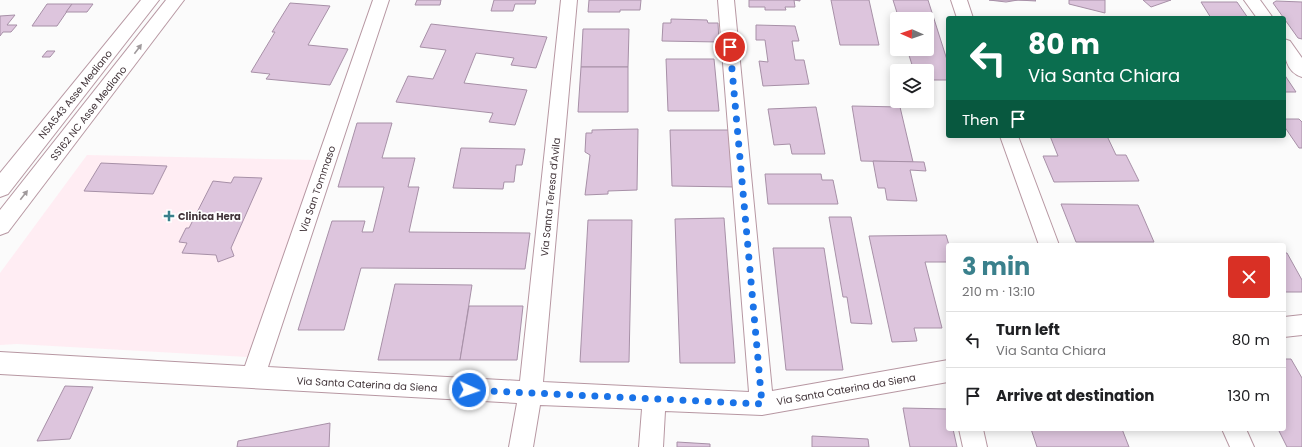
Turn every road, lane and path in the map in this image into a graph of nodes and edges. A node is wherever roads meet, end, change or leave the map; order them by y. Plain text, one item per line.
1 (150, 0) edge
2 (175, 0) edge
3 (380, 0) edge
4 (569, 0) edge
5 (726, 0) edge
6 (959, 0) edge
7 (1252, 0) edge
8 (964, 16) edge
9 (1264, 16) edge
10 (1286, 48) edge
11 (1302, 71) edge
12 (1010, 138) edge
13 (0, 188) edge
14 (0, 226) edge
15 (1048, 243) edge
16 (1302, 325) edge
17 (1286, 327) edge
18 (0, 363) edge
19 (946, 371) edge
20 (253, 377) junction
21 (530, 393) junction
22 (654, 400) junction
23 (762, 404) junction
24 (971, 431) edge
25 (1235, 431) edge
26 (522, 447) edge
27 (651, 447) edge
28 (975, 447) edge
29 (1242, 447) edge

1 - 13 highway, NSA543 Asse Mediano
14 -> 2 highway, SS162 NC Asse Mediano
3 - 20 street, Via San Tommaso
4 - 21 street, Via Santa Teresa d'Avila
5 - 23 street
6 - 8 street
7 - 9 street
10 - 11 street
12 - 15 street
16 - 17 street
18 - 20 street, Via Santa Caterina da Siena
19 - 23 street, Via Santa Caterina da Siena
20 - 21 street, Via Santa Caterina da Siena
21 - 22 street, Via Santa Caterina da Siena
21 - 26 street, Via Santa Teresa d'Avila
22 - 23 street, Via Santa Caterina da Siena
22 - 27 street
24 - 28 street
25 - 29 street

